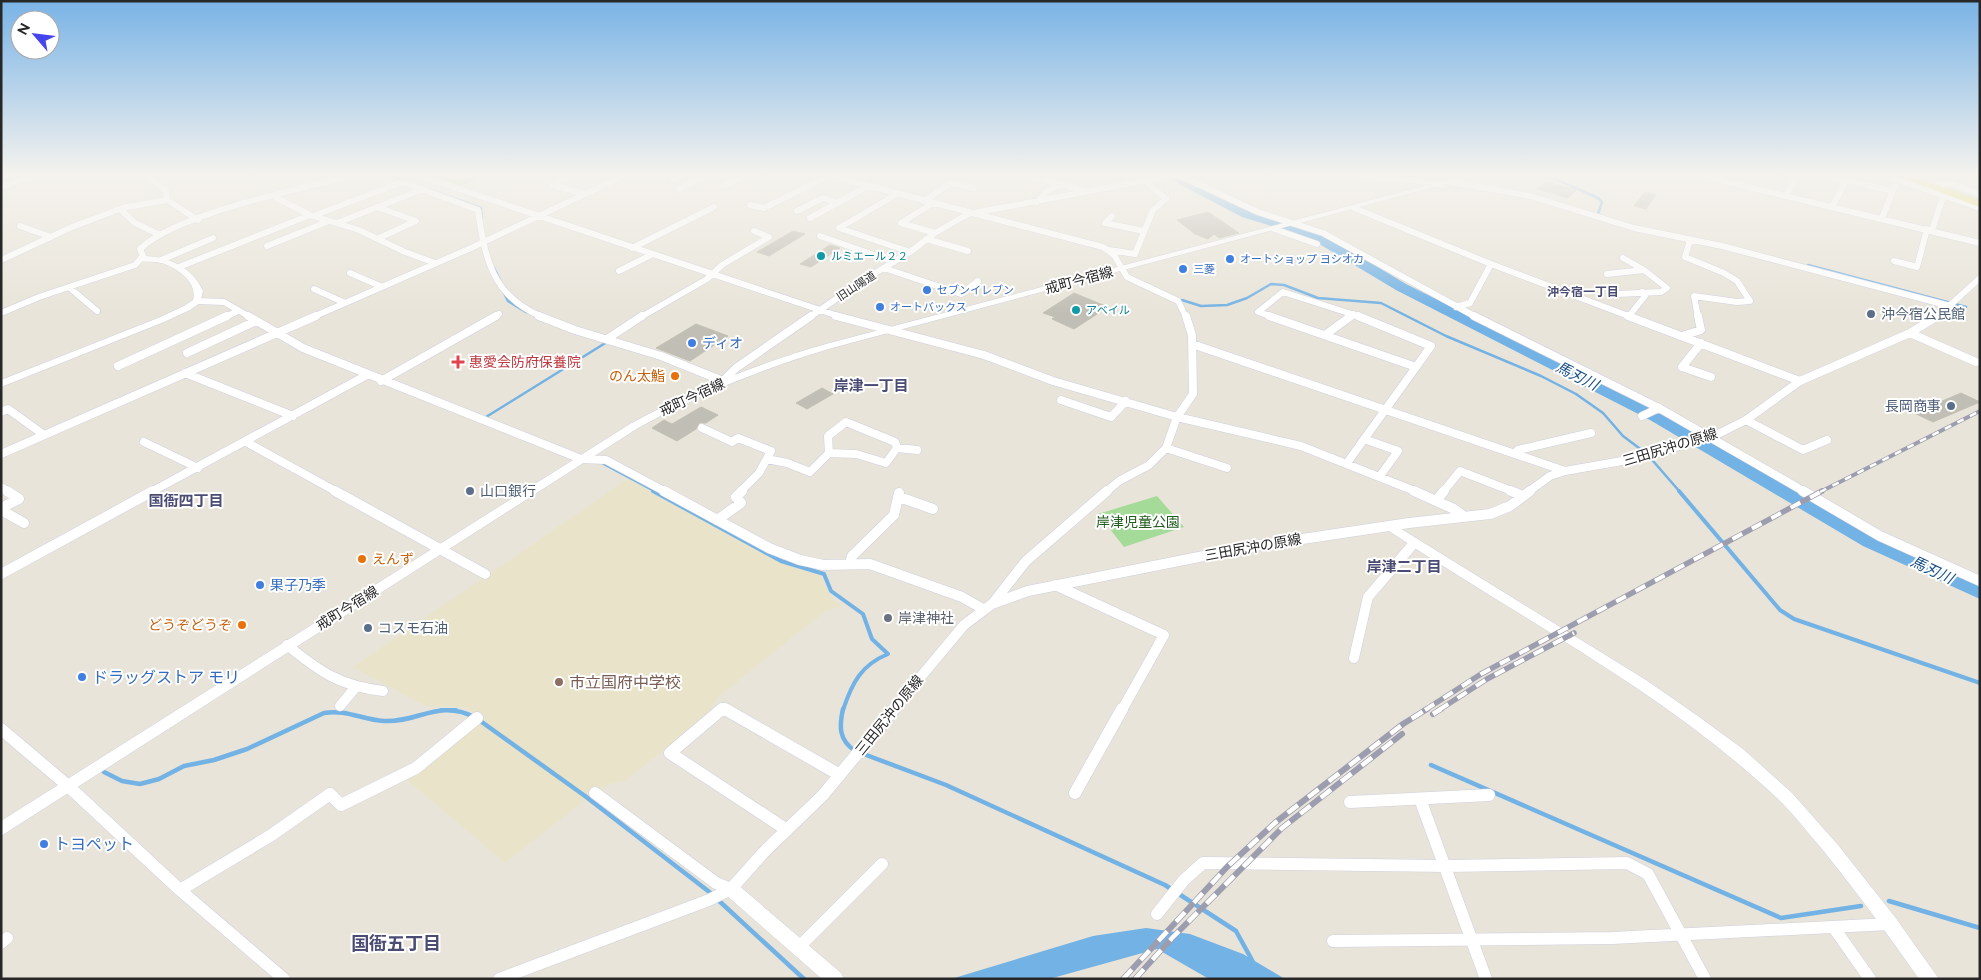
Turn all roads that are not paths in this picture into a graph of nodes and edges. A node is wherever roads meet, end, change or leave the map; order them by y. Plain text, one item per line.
1 (90, 221) edge
2 (133, 221) edge
3 (196, 221) edge
4 (300, 221) edge
5 (329, 221) joint
6 (343, 221) edge
7 (413, 221) edge
8 (479, 221) edge
9 (531, 221) edge
10 (551, 221) edge
11 (687, 221) edge
12 (851, 221) edge
13 (907, 221) edge
14 (959, 221) edge
15 (1001, 221) edge
16 (1106, 221) edge
17 (1148, 221) edge
18 (1286, 221) edge
19 (1302, 221) edge
20 (1385, 221) edge
21 (1610, 221) edge
22 (1893, 221) edge
23 (1934, 221) edge
24 (337, 223) junction
25 (1293, 223) junction
26 (20, 226) dead end
27 (1276, 228) junction
28 (754, 230) dead end
29 (1930, 230) junction
30 (1144, 231) junction
31 (935, 233) junction
32 (158, 234) junction
33 (51, 236) junction
34 (820, 236) dead end
35 (213, 238) dead end
36 (379, 238) junction
37 (926, 239) junction
38 (1690, 240) junction
39 (482, 242) junction
40 (1980, 243) edge
41 (1317, 244) dead end
42 (267, 246) dead end
43 (632, 248) junction
44 (1110, 250) junction
45 (968, 251) dead end
46 (910, 252) junction
47 (651, 255) junction
48 (1623, 258) dead end
49 (141, 259) junction
50 (1, 260) edge
51 (161, 260) junction
52 (1894, 261) dead end
53 (894, 262) junction
54 (435, 263) junction
55 (1491, 264) junction
56 (179, 267) junction
57 (884, 268) junction
58 (1122, 268) junction
59 (1644, 270) junction
60 (620, 271) dead end
61 (350, 273) dead end
62 (1607, 274) dead end
63 (712, 275) junction
64 (1980, 278) edge
65 (978, 282) dead end
66 (380, 286) junction
67 (70, 288) junction
68 (314, 289) dead end
69 (1642, 292) junction
70 (1617, 294) dead end
71 (197, 300) junction
72 (343, 302) junction
73 (1952, 304) junction
74 (1456, 307) junction
75 (97, 311) dead end
76 (238, 311) junction
77 (818, 311) junction
78 (1, 313) edge
79 (499, 314) dead end
80 (1353, 314) junction
81 (1629, 316) junction
82 (256, 321) junction
83 (886, 331) junction
84 (274, 332) junction
85 (1910, 333) junction
86 (1325, 335) junction
87 (1682, 336) junction
88 (607, 339) junction
89 (1701, 343) junction
90 (1192, 344) junction
91 (187, 353) dead end
92 (1976, 362) dead end
93 (118, 366) dead end
94 (1416, 367) junction
95 (185, 372) junction
96 (367, 375) junction
97 (1711, 377) dead end
98 (381, 381) junction
99 (723, 381) junction
100 (1800, 381) junction
101 (1, 384) edge
102 (1061, 400) dead end
103 (1126, 402) junction
104 (1657, 409) junction
105 (1386, 410) junction
106 (1, 412) edge
107 (293, 416) junction
108 (1642, 416) dead end
109 (1177, 417) junction
110 (1746, 420) junction
111 (702, 428) dead end
112 (1591, 433) dead end
113 (44, 435) junction
114 (1707, 438) junction
115 (1364, 439) junction
116 (1827, 440) dead end
117 (144, 442) dead end
118 (246, 442) junction
119 (897, 448) junction
120 (1166, 448) junction
121 (917, 450) dead end
122 (829, 453) junction
123 (1515, 453) junction
124 (1, 454) edge
125 (767, 459) junction
126 (581, 460) junction
127 (1347, 463) junction
128 (198, 468) junction
129 (1227, 468) dead end
130 (1565, 471) junction
131 (1380, 476) junction
132 (1, 487) edge
133 (1524, 496) junction
134 (1436, 501) junction
135 (1, 509) edge
136 (933, 509) dead end
137 (1463, 516) junction
138 (717, 520) junction
139 (24, 523) dead end
140 (1390, 526) junction
141 (1414, 543) junction
142 (440, 549) junction
143 (850, 563) junction
144 (1, 574) edge
145 (485, 574) dead end
146 (1980, 581) edge
147 (1055, 585) junction
148 (992, 604) junction
149 (983, 609) junction
150 (287, 646) junction
151 (1354, 658) dead end
152 (356, 688) junction
153 (383, 691) dead end
154 (340, 706) dead end
155 (478, 718) dead end
156 (1, 729) edge
157 (840, 775) junction
158 (67, 785) junction
159 (594, 793) dead end
160 (1075, 793) dead end
161 (1489, 796) dead end
162 (1420, 799) junction
163 (1350, 802) dead end
164 (1, 829) edge
165 (787, 830) junction
166 (882, 864) dead end
167 (1446, 866) junction
168 (731, 889) junction
169 (180, 890) junction
170 (1157, 914) dead end
171 (1890, 924) junction
172 (1834, 928) junction
173 (1684, 937) junction
174 (1333, 941) dead end
175 (1474, 942) junction
176 (798, 948) junction
177 (284, 979) edge
178 (499, 979) edge
179 (835, 979) edge
180 (1486, 979) edge
181 (1705, 979) edge
182 (1870, 979) edge
183 (1930, 979) edge

1 - 33 street
2 - 32 street
3 - 32 street
4 - 56 street
5 - 24 street
5 - 42 street
6 - 24 street
7 - 36 street
8 - 39 street
9 - 39 street
10 - 43 street
11 - 43 street
12 - 46 street
13 - 31 street
14 - 31 street, 旧山陽道
15 - 44 street
16 - 30 street
17 - 30 street
18 - 25 street
19 - 25 street, 戒町今宿線
20 - 55 street
21 - 38 street
22 - 29 street
23 - 29 street
24 - 36 street
25 - 27 street, 戒町今宿線
25 - 74 street
26 - 33 street
27 - 41 street
27 - 58 street, 戒町今宿線
28 - 63 street
29 - 40 street
29 - 52 street
30 - 44 street
31 - 37 street, 旧山陽道
32 - 49 street
33 - 50 street
34 - 53 street
35 - 51 street
36 - 54 street
37 - 45 street
37 - 46 street, 旧山陽道
38 - 73 street
38 - 87 street
39 - 54 street
39 - 88 street
43 - 47 street
44 - 58 street
46 - 53 street, 旧山陽道
47 - 60 street
47 - 63 street
48 - 59 street
49 - 51 street
49 - 67 street
51 - 56 street
53 - 57 street, 旧山陽道
54 - 66 street
55 - 74 street
55 - 81 street
56 - 71 street
57 - 65 street
57 - 77 street, 旧山陽道
58 - 83 street, 戒町今宿線
58 - 90 street
59 - 62 street
59 - 69 street
61 - 66 street
63 - 77 street
63 - 88 street
64 - 73 street, 三田尻沖の原線
66 - 72 street
67 - 75 street
67 - 78 street
68 - 72 street
69 - 70 street
69 - 81 street
71 - 76 street
71 - 101 street
72 - 84 street
73 - 85 street, 三田尻沖の原線
74 - 104 street
76 - 82 street
76 - 93 street
77 - 83 street
77 - 99 street, 旧山陽道
79 - 98 street
80 - 86 street
80 - 86 street
80 - 94 street
81 - 87 street
82 - 84 street
82 - 91 street
83 - 99 street, 戒町今宿線
83 - 103 street
84 - 95 street
84 - 96 street
85 - 92 street
85 - 100 street, 三田尻沖の原線
86 - 94 street
87 - 89 street
88 - 99 street
89 - 97 street
89 - 100 street
90 - 105 street
90 - 109 street
94 - 105 street
95 - 107 street
95 - 113 street
96 - 98 street
96 - 107 street
98 - 126 street
99 - 126 street, 戒町今宿線
100 - 110 street, 三田尻沖の原線
102 - 103 street
103 - 109 street
104 - 108 street
104 - 114 street
105 - 115 street
105 - 123 street
106 - 113 street
107 - 118 street
109 - 120 street
109 - 127 street
110 - 114 street, 三田尻沖の原線
110 - 116 street
111 - 125 street
112 - 123 street
113 - 124 street
114 - 130 street, 三田尻沖の原線
114 - 146 street
115 - 127 street
115 - 131 street
117 - 128 street
118 - 128 street
118 - 142 street
119 - 121 street
119 - 122 street
119 - 122 street
120 - 129 street
120 - 148 street
122 - 125 street
123 - 130 street
125 - 138 street
126 - 138 street
126 - 142 street, 戒町今宿線
127 - 131 street
128 - 144 street
130 - 133 street, 三田尻沖の原線
131 - 134 street
132 - 135 street
133 - 134 street
133 - 137 street, 三田尻沖の原線
134 - 137 street
135 - 139 street
136 - 143 street
137 - 140 street, 三田尻沖の原線
138 - 143 street
140 - 141 street
140 - 147 street, 三田尻沖の原線
141 - 151 street
141 - 171 street
142 - 145 street
142 - 150 street, 戒町今宿線
143 - 149 street
147 - 148 street, 三田尻沖の原線
147 - 160 street
148 - 149 street, 三田尻沖の原線
149 - 157 street, 三田尻沖の原線
150 - 152 street
150 - 158 street, 戒町今宿線
152 - 153 street
152 - 154 street
155 - 169 street
156 - 158 street
157 - 165 street, 三田尻沖の原線
157 - 165 street
158 - 164 street, 戒町今宿線
158 - 169 street
159 - 168 street
161 - 162 street
162 - 163 street
162 - 167 street
165 - 168 street, 三田尻沖の原線
166 - 176 street
167 - 170 street
167 - 173 street
167 - 175 street
168 - 176 street
168 - 178 street
169 - 177 street
171 - 172 street
171 - 183 street
172 - 173 street
172 - 182 street
173 - 175 street
173 - 181 street
174 - 175 street
175 - 180 street
176 - 179 street

